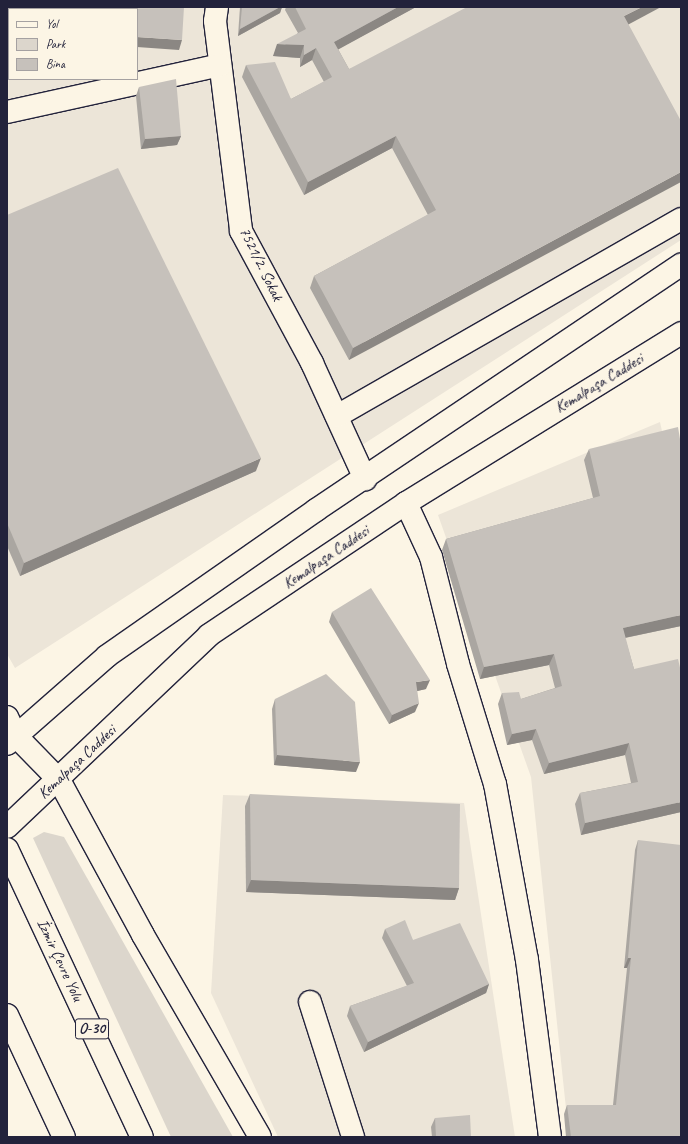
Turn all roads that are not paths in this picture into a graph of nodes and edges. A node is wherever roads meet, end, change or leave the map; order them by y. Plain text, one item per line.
1 (217, 7) edge
2 (220, 65) junction
3 (7, 112) edge
4 (681, 219) edge
5 (681, 265) edge
6 (681, 333) edge
7 (337, 416) junction
8 (365, 479) junction
9 (406, 503) junction
10 (10, 732) edge
11 (59, 780) junction
12 (7, 827) edge
13 (7, 849) edge
14 (310, 1002) dead end
15 (7, 1015) edge
16 (64, 1137) edge
17 (142, 1137) edge
18 (260, 1137) edge
19 (353, 1137) edge
20 (550, 1137) edge

1 - 2 main road, 7521/2. Sokak
2 - 3 main road
2 - 7 main road, 7521/2. Sokak
4 - 7 main road
5 - 8 main road
6 - 9 main road, Kemalpaşa Caddesi
7 - 8 main road, 7521/2. Sokak
8 - 10 main road
9 - 11 main road, Kemalpaşa Caddesi
9 - 20 main road
10 - 11 main road
11 - 12 main road, Kemalpaşa Caddesi
11 - 18 main road
13 - 17 main road, İzmir Çevre Yolu / O-30
14 - 19 main road
15 - 16 main road

